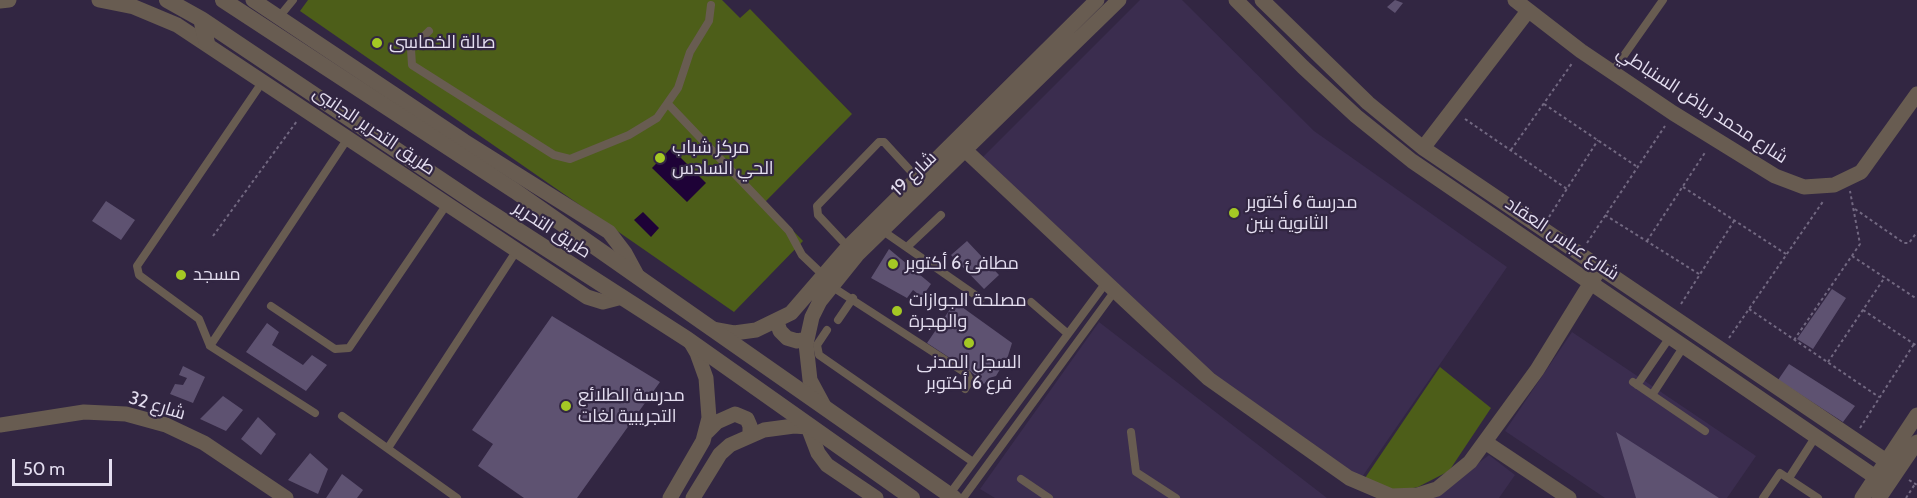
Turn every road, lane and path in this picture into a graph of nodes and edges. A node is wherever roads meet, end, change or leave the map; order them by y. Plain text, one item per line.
1 (9, 0) edge
2 (99, 0) edge
3 (167, 0) edge
4 (223, 0) edge
5 (253, 0) edge
6 (293, 0) edge
7 (1096, 0) edge
8 (1119, 0) edge
9 (1236, 0) edge
10 (1262, 0) edge
11 (1515, 0) edge
12 (1663, 0) edge
13 (0, 1) edge
14 (711, 5) dead end
15 (246, 8) edge
16 (1528, 11) junction
17 (279, 17) junction
18 (201, 19) junction
19 (429, 30) dead end
20 (207, 43) junction
21 (1581, 51) junction
22 (1613, 71) junction
23 (263, 81) junction
24 (1917, 94) edge
25 (1544, 104) junction
26 (669, 105) junction
27 (306, 109) junction
28 (1452, 110) junction
29 (1673, 113) junction
30 (348, 138) junction
31 (1714, 139) junction
32 (1598, 140) junction
33 (1423, 148) junction
34 (1511, 150) junction
35 (966, 151) junction
36 (1637, 167) junction
37 (494, 178) junction
38 (918, 179) junction
39 (1841, 182) junction
40 (1683, 187) junction
41 (1567, 189) junction
42 (447, 204) junction
43 (477, 204) junction
44 (537, 206) junction
45 (1854, 209) junction
46 (941, 215) dead end
47 (1605, 215) junction
48 (1734, 221) junction
49 (1541, 229) junction
50 (883, 231) junction
51 (1917, 232) edge
52 (524, 234) junction
53 (213, 236) dead end
54 (1647, 242) junction
55 (907, 247) junction
56 (517, 250) junction
57 (853, 251) junction
58 (1786, 254) junction
59 (1579, 255) junction
60 (1852, 255) junction
61 (1600, 268) junction
62 (1700, 274) junction
63 (638, 278) junction
64 (1885, 278) junction
65 (827, 280) junction
66 (1592, 283) junction
67 (1109, 288) junction
68 (621, 297) junction
69 (853, 298) junction
70 (981, 299) dead end
71 (1917, 299) edge
72 (1031, 302) dead end
73 (271, 306) dead end
74 (1749, 309) junction
75 (1863, 310) junction
76 (838, 320) dead end
77 (1677, 321) junction
78 (777, 322) junction
79 (711, 329) junction
80 (827, 330) dead end
81 (1068, 334) junction
82 (806, 339) junction
83 (1794, 340) junction
84 (690, 341) junction
85 (1676, 341) junction
86 (1916, 345) edge
87 (210, 346) junction
88 (1720, 350) junction
89 (1828, 362) junction
90 (965, 389) dead end
91 (1652, 395) junction
92 (1880, 398) junction
93 (824, 406) junction
94 (315, 413) dead end
95 (1917, 415) edge
96 (342, 416) dead end
97 (0, 425) edge
98 (808, 427) junction
99 (1705, 431) dead end
100 (707, 432) junction
101 (1131, 432) dead end
102 (750, 435) junction
103 (1816, 436) junction
104 (1853, 439) junction
105 (1485, 442) junction
106 (1917, 442) edge
107 (388, 448) junction
108 (973, 462) junction
109 (1892, 465) junction
110 (1789, 478) junction
111 (1021, 479) dead end
112 (1915, 484) dead end
113 (1880, 487) edge
114 (265, 492) edge
115 (956, 497) edge
116 (286, 498) edge
117 (457, 498) edge
118 (670, 498) edge
119 (693, 498) edge
120 (876, 498) edge
121 (912, 498) edge
122 (1049, 498) edge
123 (1176, 498) edge
124 (1569, 498) edge
125 (1762, 498) edge
126 (1818, 498) edge
127 (1862, 498) edge
128 (1906, 498) edge

1 - 13 street
2 - 20 street, طريق التحرير الجانبى
3 - 18 street, طريق التحرير
4 - 15 street, طريق التحرير
5 - 17 street
6 - 17 lane
7 - 38 street, شارع 19
8 - 35 street, شارع 19
9 - 66 street, شارع عباس العقاد
10 - 33 street, شارع عباس العقاد
11 - 16 street, شارع محمد رياض السنباطي
12 - 22 lane
14 - 26 lane
15 - 37 street, طريق التحرير
16 - 21 street, شارع محمد رياض السنباطي
16 - 28 street
17 - 63 street
18 - 20 street
18 - 43 street, طريق التحرير
19 - 26 lane
20 - 23 street, طريق التحرير الجانبى
21 - 22 street, شارع محمد رياض السنباطي
21 - 25 path
22 - 29 street, شارع محمد رياض السنباطي
23 - 27 street, طريق التحرير الجانبى
23 - 87 lane
24 - 39 street
25 - 32 path
25 - 34 path
26 - 65 lane
27 - 30 street, طريق التحرير الجانبى
27 - 53 path
28 - 33 street
28 - 34 path
29 - 31 street, شارع محمد رياض السنباطي
29 - 36 path
30 - 42 street, طريق التحرير الجانبى
30 - 87 lane
31 - 39 street, شارع محمد رياض السنباطي
31 - 40 path
32 - 36 path
32 - 41 path
33 - 49 street, شارع عباس العقاد
34 - 41 path
35 - 50 street, شارع 19
35 - 67 street
36 - 47 path
37 - 43 street
37 - 44 street, طريق التحرير
38 - 57 street, شارع 19
38 - 57 lane
39 - 45 path
39 - 58 path
40 - 48 path
40 - 54 path
41 - 49 path
42 - 56 street, طريق التحرير الجانبى
42 - 73 lane
43 - 52 street, طريق التحرير
44 - 52 street
44 - 63 street, طريق التحرير
45 - 51 path
45 - 60 path
46 - 55 lane
47 - 54 path
47 - 59 path
48 - 58 path
48 - 62 path
49 - 59 street, شارع عباس العقاد
50 - 55 lane
50 - 57 street, شارع 19
52 - 68 street, طريق التحرير
54 - 62 path
55 - 70 lane
56 - 68 street, طريق التحرير الجانبى
56 - 107 lane
57 - 65 street, شارع 19
58 - 74 path
59 - 61 street, شارع عباس العقاد
60 - 64 path
60 - 83 path
61 - 66 street
61 - 77 street, شارع عباس العقاد
62 - 77 path
63 - 79 street, طريق التحرير
64 - 71 path
64 - 75 path
65 - 69 lane
65 - 78 street, شارع 19
65 - 82 street, شارع 19
66 - 85 street, شارع عباس العقاد
66 - 105 street
67 - 81 lane
67 - 105 street
67 - 115 lane
68 - 84 street, طريق التحرير
69 - 76 lane
69 - 90 lane
72 - 81 lane
74 - 83 path
74 - 88 path
75 - 86 path
75 - 89 path
77 - 85 street
77 - 88 street, شارع عباس العقاد
78 - 79 street, شارع 19
78 - 82 street
79 - 93 street, طريق التحرير
80 - 108 lane
81 - 108 lane
82 - 93 street, شارع 19
83 - 89 path
84 - 98 street, طريق التحرير
84 - 100 street
85 - 91 lane
85 - 91 lane
85 - 103 street, شارع عباس العقاد
86 - 92 path
87 - 94 lane
88 - 104 street, شارع عباس العقاد
89 - 92 path
91 - 99 lane
92 - 104 path
93 - 115 street, طريق التحرير
95 - 109 street
96 - 107 lane
97 - 114 street, شارع 32
98 - 102 street
98 - 120 street
98 - 121 street, طريق التحرير
100 - 102 street
100 - 118 street
101 - 123 lane
102 - 119 street
103 - 110 lane
103 - 113 street, شارع عباس العقاد
104 - 109 street, شارع عباس العقاد
105 - 124 street
106 - 109 street
107 - 117 lane
108 - 115 lane
109 - 113 street
110 - 125 lane
110 - 126 lane
111 - 122 lane
112 - 128 path
113 - 127 street
114 - 116 street, شارع 32

